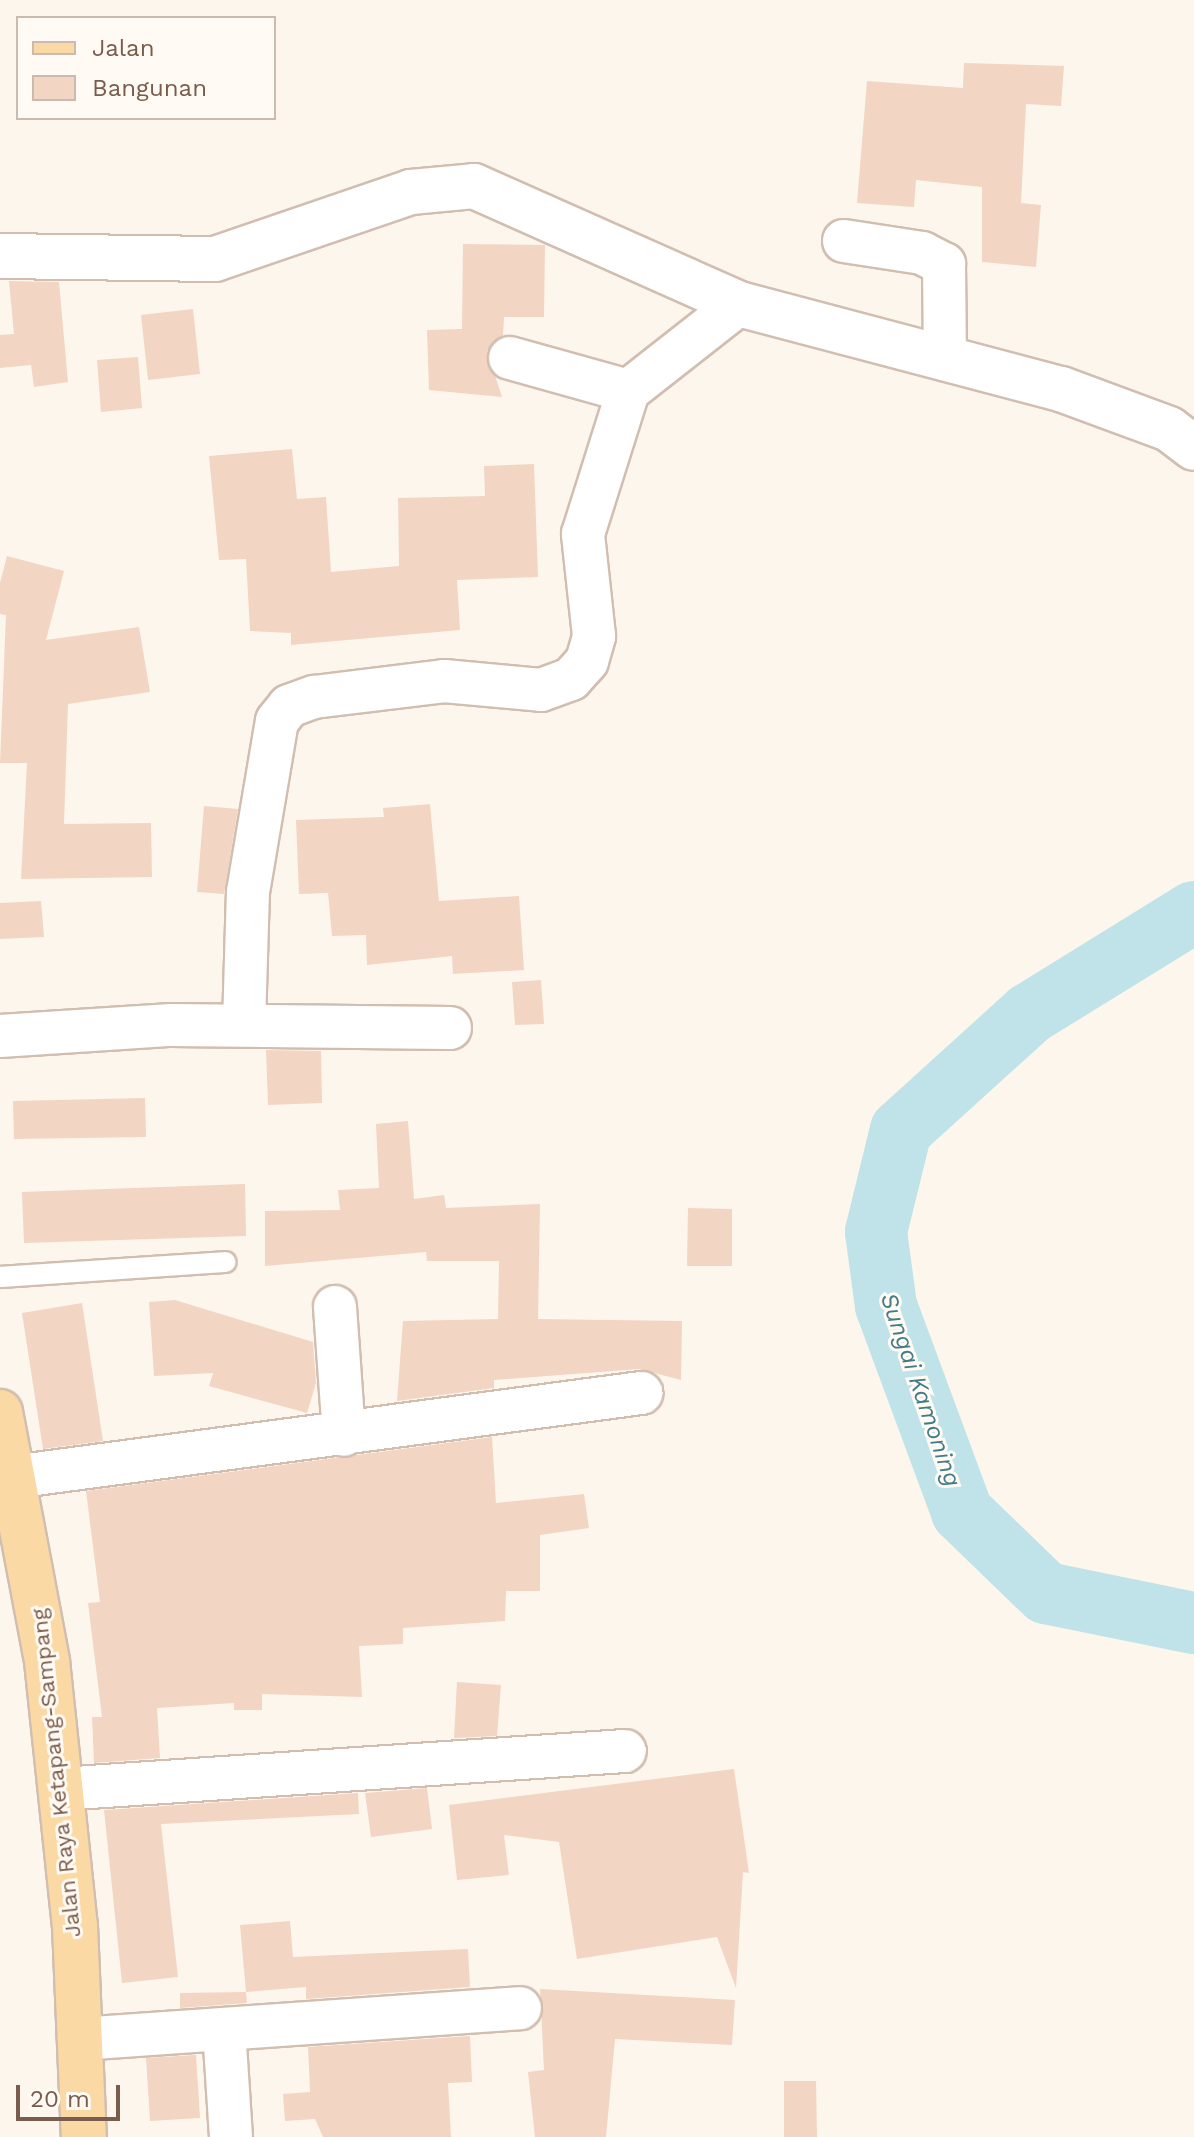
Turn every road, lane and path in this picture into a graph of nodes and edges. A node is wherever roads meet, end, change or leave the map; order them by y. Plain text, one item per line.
1 (844, 241) dead end
2 (0, 256) edge
3 (739, 304) junction
4 (945, 353) junction
5 (510, 358) dead end
6 (628, 391) junction
7 (1194, 448) edge
8 (244, 1025) junction
9 (450, 1028) dead end
10 (0, 1036) edge
11 (226, 1262) dead end
12 (0, 1277) edge
13 (335, 1307) dead end
14 (641, 1393) dead end
15 (0, 1412) edge
16 (344, 1435) junction
17 (13, 1477) junction
18 (625, 1751) dead end
19 (60, 1789) junction
20 (520, 2008) dead end
21 (224, 2029) junction
22 (79, 2039) junction
23 (84, 2137) edge
24 (231, 2137) edge

1 - 4 street
2 - 3 street
3 - 4 street
3 - 6 street
4 - 7 street
5 - 6 street
6 - 8 street
8 - 9 street
8 - 10 street
11 - 12 lane
13 - 16 street
14 - 16 street
15 - 17 main road, Jalan Raya Ketapang-Sampang
16 - 17 street
17 - 19 main road, Jalan Raya Ketapang-Sampang
18 - 19 street
19 - 22 main road, Jalan Raya Ketapang-Sampang
20 - 21 street
21 - 22 street
21 - 24 street
22 - 23 main road, Jalan Raya Ketapang-Sampang

